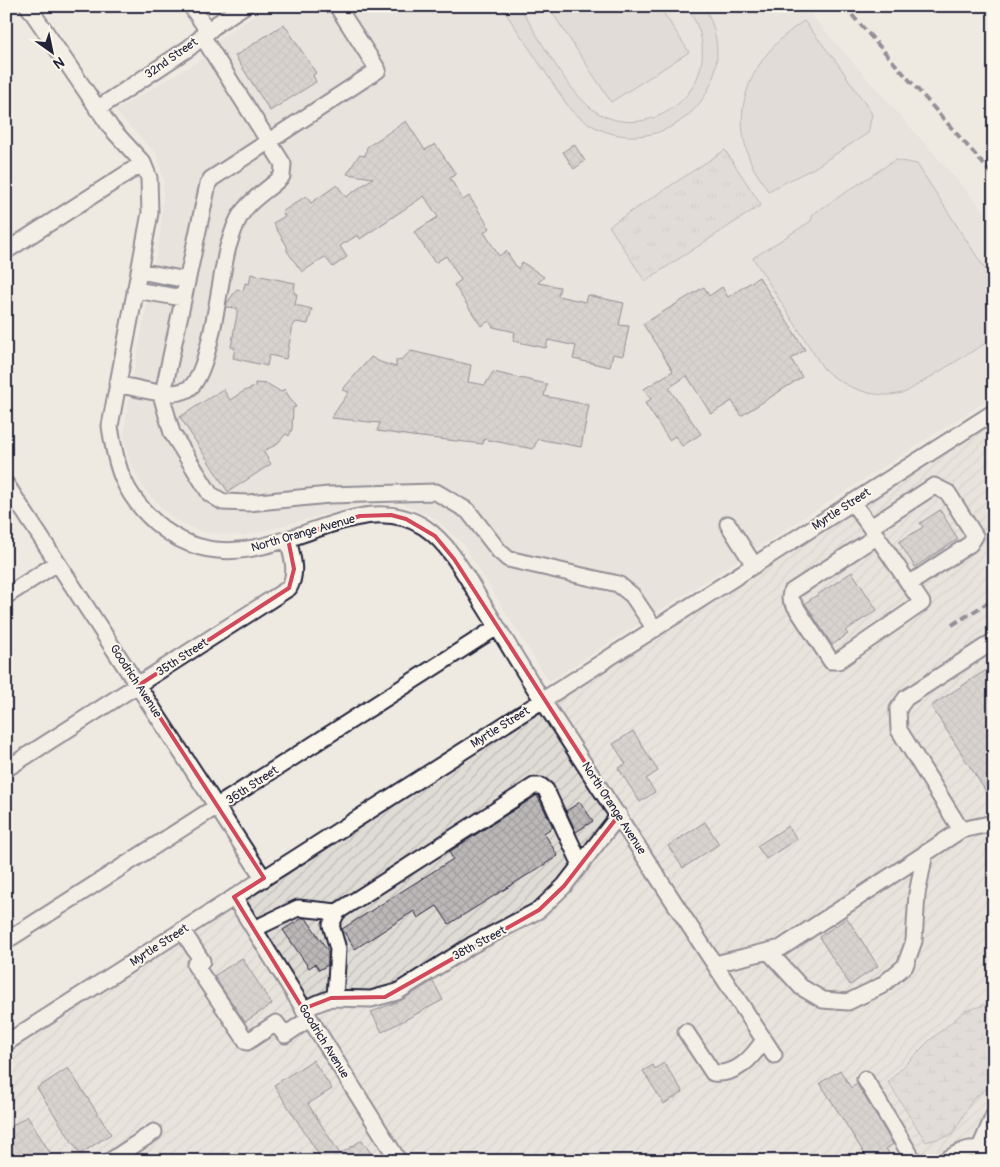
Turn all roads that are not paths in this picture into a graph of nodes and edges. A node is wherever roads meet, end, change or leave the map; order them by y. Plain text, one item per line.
1 (28, 6) edge
2 (191, 6) edge
3 (244, 6) edge
4 (337, 6) edge
5 (205, 34) junction
6 (97, 108) junction
7 (270, 141) junction
8 (143, 164) junction
9 (6, 251) edge
10 (139, 270) junction
11 (187, 280) junction
12 (135, 290) junction
13 (183, 298) junction
14 (117, 384) junction
15 (162, 392) junction
16 (994, 412) edge
17 (6, 484) edge
18 (852, 502) junction
19 (728, 524) dead end
20 (874, 532) junction
21 (288, 539) junction
22 (57, 563) junction
23 (754, 565) junction
24 (909, 584) junction
25 (6, 596) edge
26 (497, 627) junction
27 (655, 629) junction
28 (994, 641) edge
29 (139, 685) junction
30 (542, 700) junction
31 (6, 769) edge
32 (218, 808) junction
33 (619, 816) junction
34 (994, 823) edge
35 (961, 830) junction
36 (925, 853) junction
37 (581, 865) junction
38 (264, 878) junction
39 (234, 897) junction
40 (337, 912) junction
41 (182, 930) junction
42 (254, 930) junction
43 (6, 941) edge
44 (769, 952) junction
45 (716, 964) junction
46 (335, 998) junction
47 (306, 1014) junction
48 (686, 1032) dead end
49 (764, 1040) junction
50 (6, 1043) edge
51 (774, 1056) dead end
52 (865, 1079) dead end
53 (994, 1115) edge
54 (154, 1132) dead end
55 (987, 1151) edge
56 (398, 1160) edge
57 (110, 1161) edge
58 (914, 1161) edge
59 (944, 1161) edge

1 - 6 street, North Orange Avenue
2 - 5 street
3 - 5 street, 32nd Street
4 - 7 street
5 - 6 street, 32nd Street
5 - 7 street
6 - 8 street, North Orange Avenue
7 - 11 street
7 - 15 street
8 - 9 street
8 - 10 street, North Orange Avenue
10 - 11 street
10 - 12 street, North Orange Avenue
11 - 13 street
12 - 13 street
12 - 14 street, North Orange Avenue
13 - 15 street
14 - 15 street
14 - 21 street, North Orange Avenue
15 - 27 street
16 - 18 street, Myrtle Street
17 - 22 street, Goodrich Avenue
18 - 20 street
18 - 23 street, Myrtle Street
19 - 23 street
20 - 24 street
20 - 24 street
20 - 24 street
21 - 26 street, North Orange Avenue
21 - 29 street, 35th Street
22 - 25 street
22 - 29 street, Goodrich Avenue
23 - 27 street, Myrtle Street
26 - 30 street, North Orange Avenue
26 - 32 street, 36th Street
27 - 30 street, Myrtle Street
28 - 35 street
29 - 31 street, 35th Street
29 - 32 street, Goodrich Avenue
30 - 33 street, North Orange Avenue
30 - 38 street, Myrtle Street
32 - 38 street, Goodrich Avenue
32 - 43 street, 36th Street
33 - 37 street, 38th Street
33 - 45 street, North Orange Avenue
34 - 35 street
35 - 36 street
36 - 44 street
36 - 44 street
37 - 40 street
37 - 46 street, 38th Street
38 - 39 street, Myrtle Street
39 - 41 street, Myrtle Street
39 - 42 street, Goodrich Avenue
40 - 42 street
40 - 46 street
41 - 47 street, 38th Street
41 - 50 street, Myrtle Street
42 - 47 street, Goodrich Avenue
44 - 45 street
45 - 49 street, North Orange Avenue
46 - 47 street, 38th Street
47 - 56 street, Goodrich Avenue
48 - 49 street
49 - 51 street, North Orange Avenue
52 - 58 street
53 - 55 street
54 - 57 street
55 - 59 street

